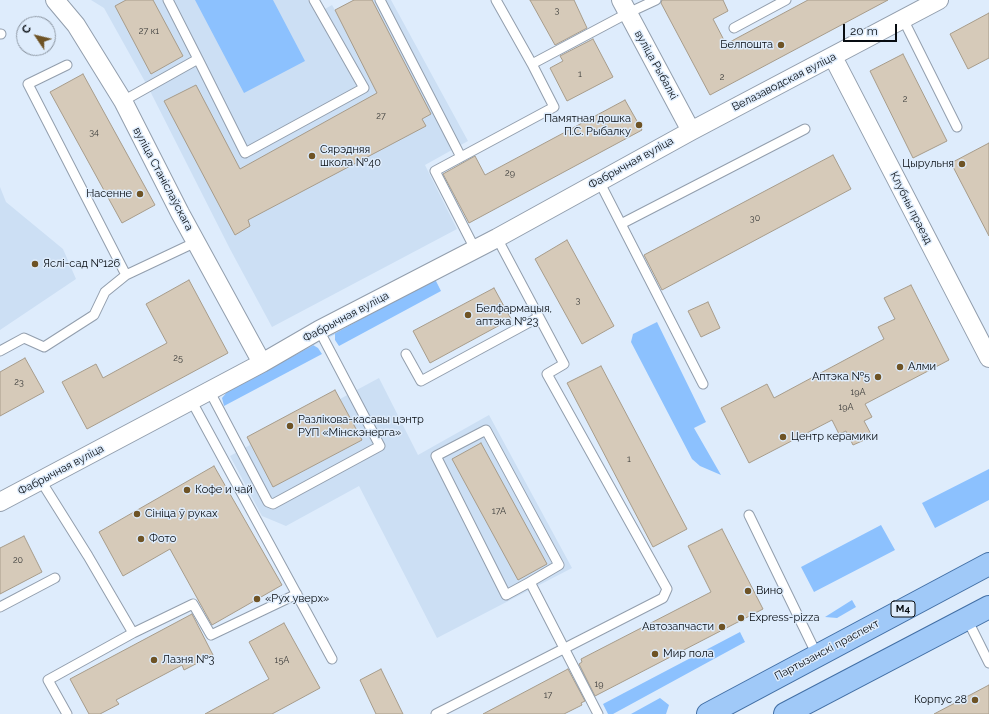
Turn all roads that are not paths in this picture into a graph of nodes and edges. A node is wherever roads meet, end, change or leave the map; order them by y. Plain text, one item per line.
1 (55, 0) edge
2 (168, 0) edge
3 (314, 0) edge
4 (380, 0) edge
5 (496, 0) edge
6 (656, 0) edge
7 (786, 0) edge
8 (939, 0) edge
9 (624, 7) edge
10 (910, 10) edge
11 (734, 28) dead end
12 (833, 57) junction
13 (198, 59) junction
14 (532, 64) junction
15 (67, 65) dead end
16 (123, 101) junction
17 (957, 127) dead end
18 (805, 129) dead end
19 (691, 130) junction
20 (462, 157) junction
21 (599, 181) junction
22 (621, 224) junction
23 (497, 238) junction
24 (196, 242) junction
25 (475, 250) junction
26 (126, 275) junction
27 (539, 317) junction
28 (319, 330) junction
29 (0, 351) edge
30 (406, 354) dead end
31 (989, 358) edge
32 (262, 363) junction
33 (703, 384) dead end
34 (209, 390) junction
35 (191, 400) junction
36 (42, 481) junction
37 (0, 502) edge
38 (749, 515) dead end
39 (989, 564) edge
40 (55, 578) dead end
41 (530, 582) junction
42 (297, 594) junction
43 (0, 607) edge
44 (989, 607) edge
45 (967, 619) junction
46 (133, 633) junction
47 (564, 650) junction
48 (817, 655) junction
49 (332, 659) dead end
50 (989, 663) edge
51 (67, 714) edge
52 (436, 714) edge
53 (598, 714) edge
54 (708, 714) edge
55 (785, 714) edge

1 - 16 street, вуліца Станіслаўскага
2 - 13 lane
3 - 13 lane
4 - 20 lane
5 - 14 lane
6 - 9 lane
7 - 11 lane
8 - 10 street, Велазаводская вуліца
9 - 14 lane
9 - 19 street, вуліца Рыбалкі
10 - 12 street, Велазаводская вуліца
10 - 17 lane
12 - 19 street, Велазаводская вуліца
12 - 31 street, Клубны праезд
13 - 16 lane
14 - 20 lane
15 - 26 lane
16 - 24 street, вуліца Станіслаўскага
18 - 22 lane
19 - 21 street, Фабрычная вуліца
20 - 25 lane
21 - 22 lane
21 - 23 street, Фабрычная вуліца
22 - 33 lane
23 - 25 street, Фабрычная вуліца
23 - 27 lane
24 - 26 lane
24 - 32 street, вуліца Станіслаўскага
25 - 28 street, Фабрычная вуліца
26 - 29 lane
27 - 30 lane
27 - 47 lane
28 - 32 street, Фабрычная вуліца
28 - 34 lane
32 - 34 street, Фабрычная вуліца
34 - 35 street, Фабрычная вуліца
35 - 36 street, Фабрычная вуліца
35 - 42 lane
36 - 37 street, Фабрычная вуліца
36 - 46 lane
38 - 48 lane
39 - 48 main road, Партызанскі праспект / М4
40 - 43 lane
41 - 41 lane
41 - 47 lane
42 - 46 lane
42 - 49 lane
44 - 45 main road
45 - 50 lane
45 - 55 main road
46 - 51 lane
47 - 52 lane
47 - 53 lane
48 - 54 main road, Партызанскі праспект / М4

